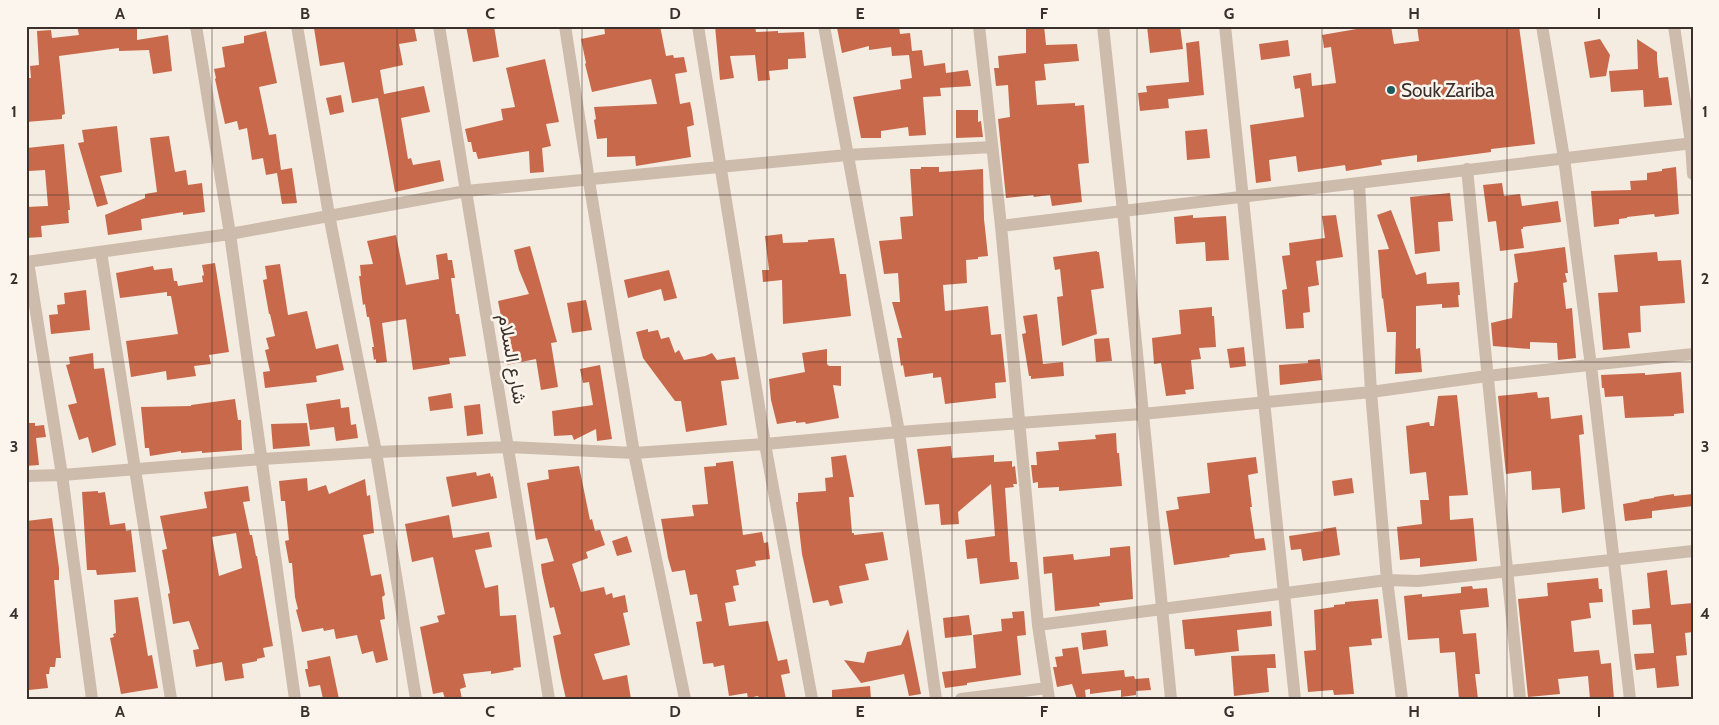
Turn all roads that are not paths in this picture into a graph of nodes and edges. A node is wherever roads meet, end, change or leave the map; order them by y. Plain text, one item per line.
1 (196, 26) edge
2 (297, 26) edge
3 (439, 26) edge
4 (565, 26) edge
5 (698, 26) edge
6 (824, 26) edge
7 (979, 26) edge
8 (1103, 26) edge
9 (1225, 26) edge
10 (1542, 26) edge
11 (1674, 26) edge
12 (1692, 143) edge
13 (992, 147) junction
14 (847, 156) junction
15 (1564, 158) junction
16 (720, 167) junction
17 (1467, 169) junction
18 (1693, 174) edge
19 (588, 181) junction
20 (1359, 183) junction
21 (466, 191) junction
22 (1242, 196) junction
23 (1122, 211) junction
24 (329, 215) junction
25 (1001, 226) junction
26 (230, 234) junction
27 (101, 252) junction
28 (27, 262) edge
29 (1693, 354) edge
30 (1591, 366) junction
31 (1487, 376) junction
32 (1371, 392) junction
33 (1264, 401) junction
34 (1142, 414) junction
35 (1019, 424) junction
36 (899, 432) junction
37 (765, 444) junction
38 (509, 447) junction
39 (376, 452) junction
40 (634, 453) junction
41 (262, 459) junction
42 (135, 470) junction
43 (26, 476) edge
44 (62, 476) junction
45 (1693, 551) edge
46 (1612, 559) junction
47 (1506, 571) junction
48 (1387, 580) junction
49 (1284, 593) junction
50 (1163, 608) junction
51 (1038, 625) junction
52 (1048, 693) edge
53 (92, 699) edge
54 (171, 699) edge
55 (295, 699) edge
56 (416, 699) edge
57 (549, 699) edge
58 (685, 699) edge
59 (812, 699) edge
60 (936, 699) edge
61 (961, 699) edge
62 (1171, 699) edge
63 (1294, 699) edge
64 (1402, 699) edge
65 (1520, 699) edge
66 (1630, 699) edge

1 - 26 street
2 - 24 street
3 - 21 street, شارع السلام
4 - 19 street
5 - 16 street
6 - 14 street
7 - 13 street
8 - 23 street
9 - 22 street
10 - 15 street
11 - 12 street
12 - 15 street
12 - 18 street
13 - 14 street
13 - 25 street
14 - 16 street
14 - 36 street
15 - 17 street
15 - 30 street
16 - 19 street
16 - 37 street
17 - 20 street
17 - 31 street
19 - 21 street
19 - 40 street
20 - 22 street
20 - 32 street
21 - 24 street
21 - 38 street, شارع السلام
22 - 23 street
22 - 33 street
23 - 25 street
23 - 34 street
24 - 26 street
24 - 39 street
25 - 35 street
26 - 27 street
26 - 41 street
27 - 28 street
27 - 42 street
28 - 44 street
29 - 30 street
30 - 31 street
30 - 46 street
31 - 32 street
31 - 47 street
32 - 33 street
32 - 48 street
33 - 34 street
33 - 49 street
34 - 35 street
34 - 50 street
35 - 36 street
35 - 51 street
36 - 37 street
36 - 60 street
37 - 40 street
37 - 59 street
38 - 39 street
38 - 40 street
38 - 57 street, شارع السلام
39 - 41 street
39 - 56 street
40 - 58 street
41 - 42 street
41 - 55 street
42 - 44 street
42 - 54 street
43 - 44 street
44 - 53 street
45 - 46 street
46 - 47 street
46 - 66 street
47 - 48 street
47 - 65 street
48 - 49 street
48 - 64 street
49 - 50 street
49 - 63 street
50 - 51 street
50 - 62 street
51 - 52 street
52 - 61 street

